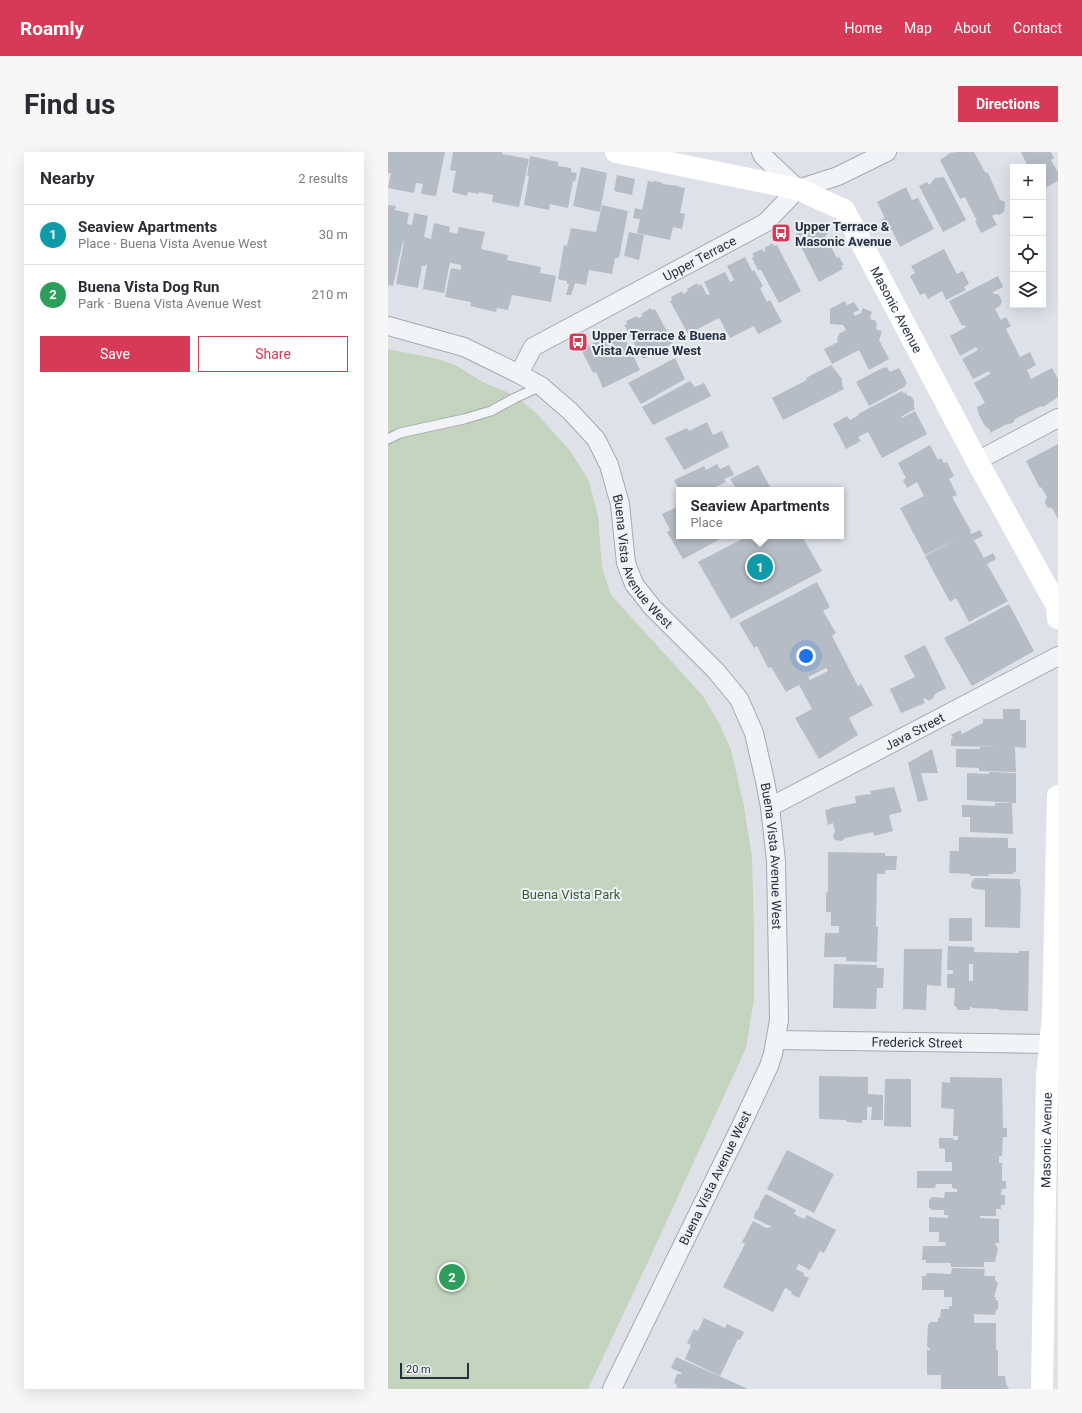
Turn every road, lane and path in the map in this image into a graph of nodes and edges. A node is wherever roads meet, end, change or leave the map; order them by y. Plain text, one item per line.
1 (616, 152) edge
2 (761, 152) edge
3 (887, 152) edge
4 (798, 189) junction
5 (388, 326) edge
6 (519, 374) junction
7 (541, 386) junction
8 (1058, 418) edge
9 (388, 438) edge
10 (976, 461) junction
11 (1058, 618) edge
12 (1058, 656) edge
13 (1058, 796) edge
14 (770, 807) junction
15 (776, 1040) junction
16 (1054, 1044) edge
17 (612, 1389) edge
18 (1042, 1389) edge

1 - 4 street, Masonic Avenue
2 - 4 street
3 - 4 street, Upper Terrace
4 - 6 street, Upper Terrace
4 - 10 street, Masonic Avenue
5 - 6 street, Buena Vista Avenue West
6 - 7 street, Buena Vista Avenue West
7 - 9 lane
7 - 14 street, Buena Vista Avenue West
8 - 10 street
10 - 11 street, Masonic Avenue
12 - 14 street, Java Street
13 - 16 street, Masonic Avenue
14 - 15 street, Buena Vista Avenue West
15 - 16 street, Frederick Street
15 - 17 street, Buena Vista Avenue West
16 - 18 street, Masonic Avenue

